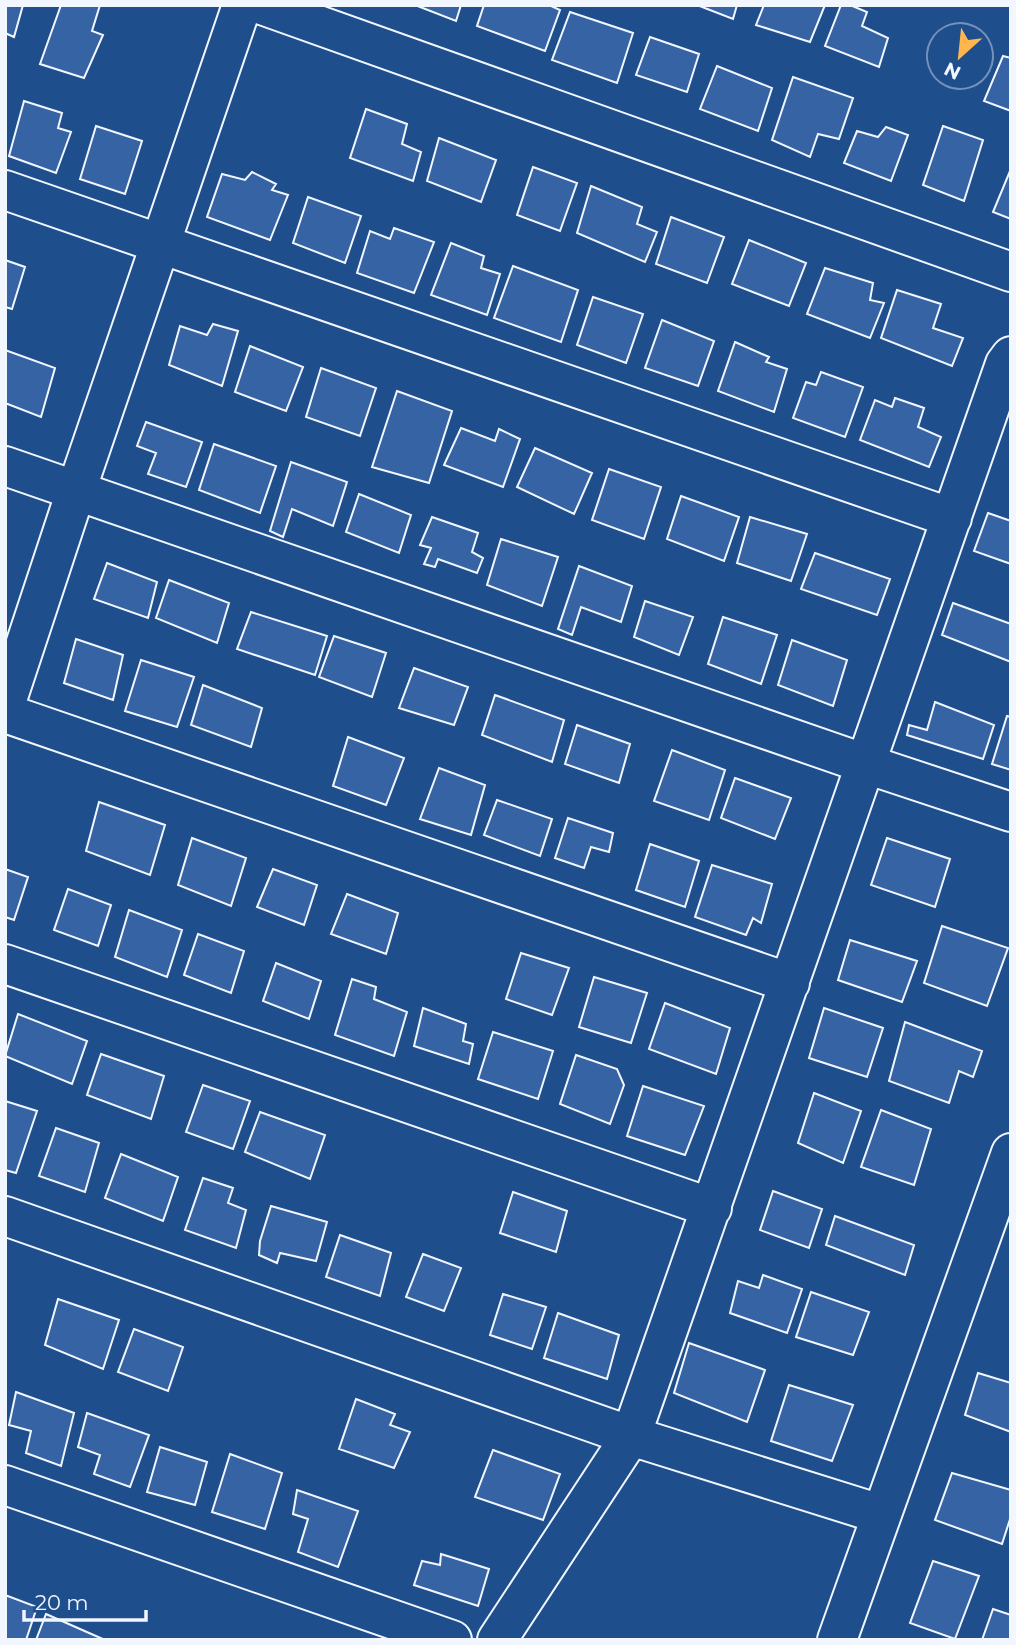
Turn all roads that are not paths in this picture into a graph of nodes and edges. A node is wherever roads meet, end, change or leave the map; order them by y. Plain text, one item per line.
1 (242, 5) edge
2 (262, 5) edge
3 (5, 190) edge
4 (161, 244) junction
5 (1011, 272) edge
6 (1011, 356) edge
7 (5, 466) edge
8 (76, 491) junction
9 (952, 518) junction
10 (5, 706) edge
11 (5, 713) edge
12 (866, 764) junction
13 (1011, 812) edge
14 (5, 964) edge
15 (790, 983) junction
16 (1011, 1153) edge
17 (712, 1208) junction
18 (5, 1216) edge
19 (631, 1436) junction
20 (5, 1485) edge
21 (880, 1514) junction
22 (452, 1640) edge
23 (498, 1640) edge
24 (837, 1640) edge

1 - 4 street
2 - 5 street
3 - 4 street
4 - 8 street
4 - 9 street
6 - 9 street
7 - 8 street
8 - 10 street
8 - 12 street
9 - 12 street
11 - 15 street
12 - 13 street
12 - 15 street
14 - 17 street
15 - 17 street
16 - 21 street
17 - 19 street
18 - 19 street
19 - 21 street
19 - 23 street
20 - 22 street
21 - 24 street

